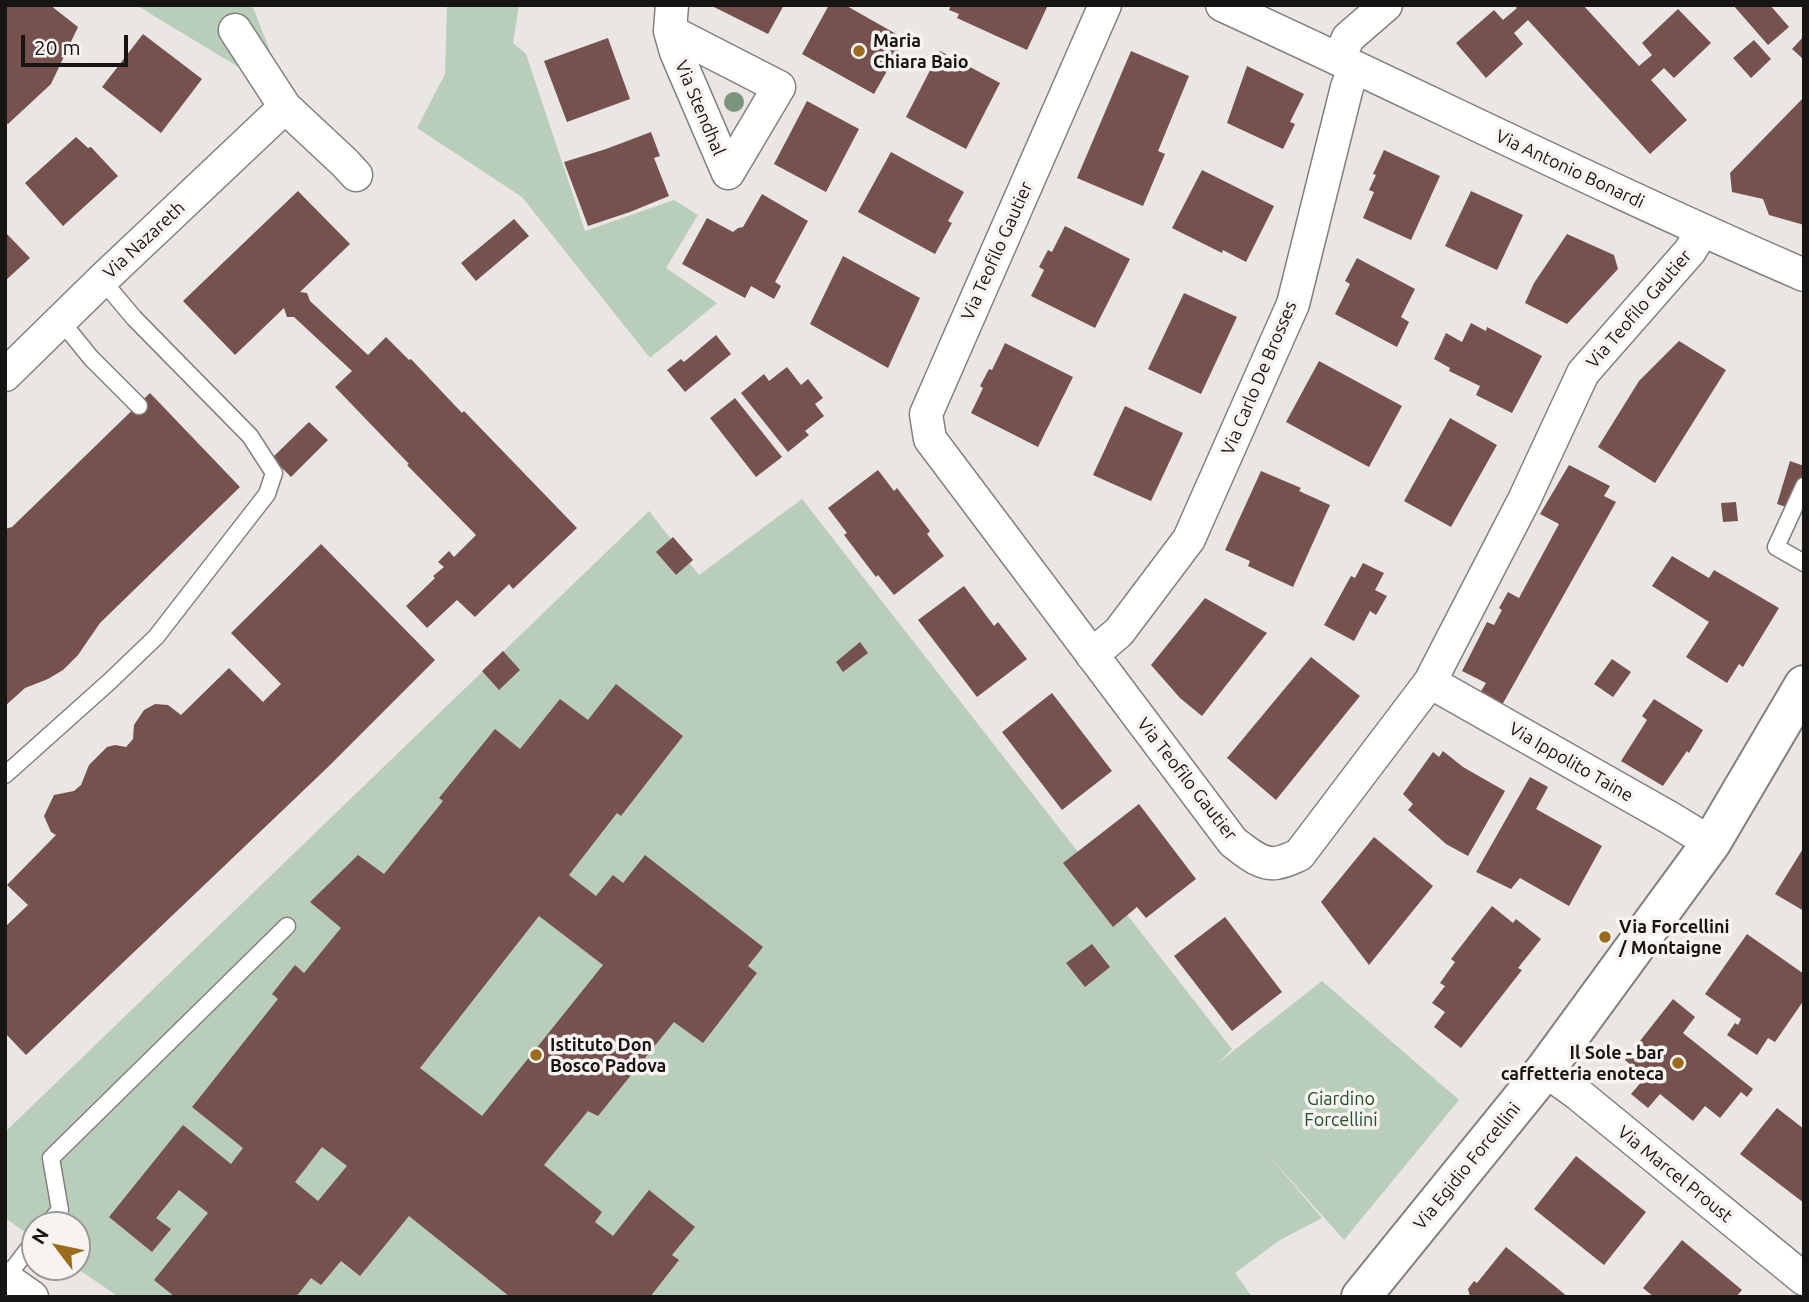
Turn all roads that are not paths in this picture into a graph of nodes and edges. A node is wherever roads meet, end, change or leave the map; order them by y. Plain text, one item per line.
1 (1105, 5) edge
2 (1222, 5) edge
3 (1386, 5) edge
4 (235, 30) dead end
5 (1347, 63) junction
6 (285, 107) junction
7 (356, 175) dead end
8 (1702, 231) junction
9 (1804, 275) edge
10 (102, 280) junction
11 (61, 321) junction
12 (5, 375) edge
13 (139, 406) dead end
14 (1804, 486) edge
15 (1804, 563) edge
16 (1092, 655) junction
17 (1430, 682) junction
18 (1801, 697) edge
19 (5, 775) edge
20 (1711, 843) junction
21 (287, 926) dead end
22 (1545, 1070) junction
23 (59, 1211) edge
24 (21, 1258) edge
25 (6, 1278) edge
26 (1803, 1278) edge
27 (32, 1297) edge
28 (1361, 1297) edge
29 (1787, 1297) edge

1 - 16 street, Via Teofilo Gautier
2 - 5 street, Via Antonio Bonardi
3 - 5 street
4 - 6 street
5 - 8 street, Via Antonio Bonardi
5 - 16 street, Via Carlo De Brosses
6 - 7 street
6 - 10 street, Via Nazareth
8 - 9 street, Via Antonio Bonardi
8 - 17 street, Via Teofilo Gautier
10 - 11 street, Via Nazareth
10 - 19 lane
11 - 12 street, Via Nazareth
11 - 13 lane
14 - 15 lane
16 - 17 street, Via Teofilo Gautier
17 - 20 street, Via Ippolito Taine
18 - 20 street, Via Egidio Forcellini
20 - 22 street, Via Egidio Forcellini
21 - 23 lane
22 - 26 street, Via Marcel Proust
22 - 28 street, Via Egidio Forcellini
24 - 25 lane
25 - 27 street
26 - 29 street

